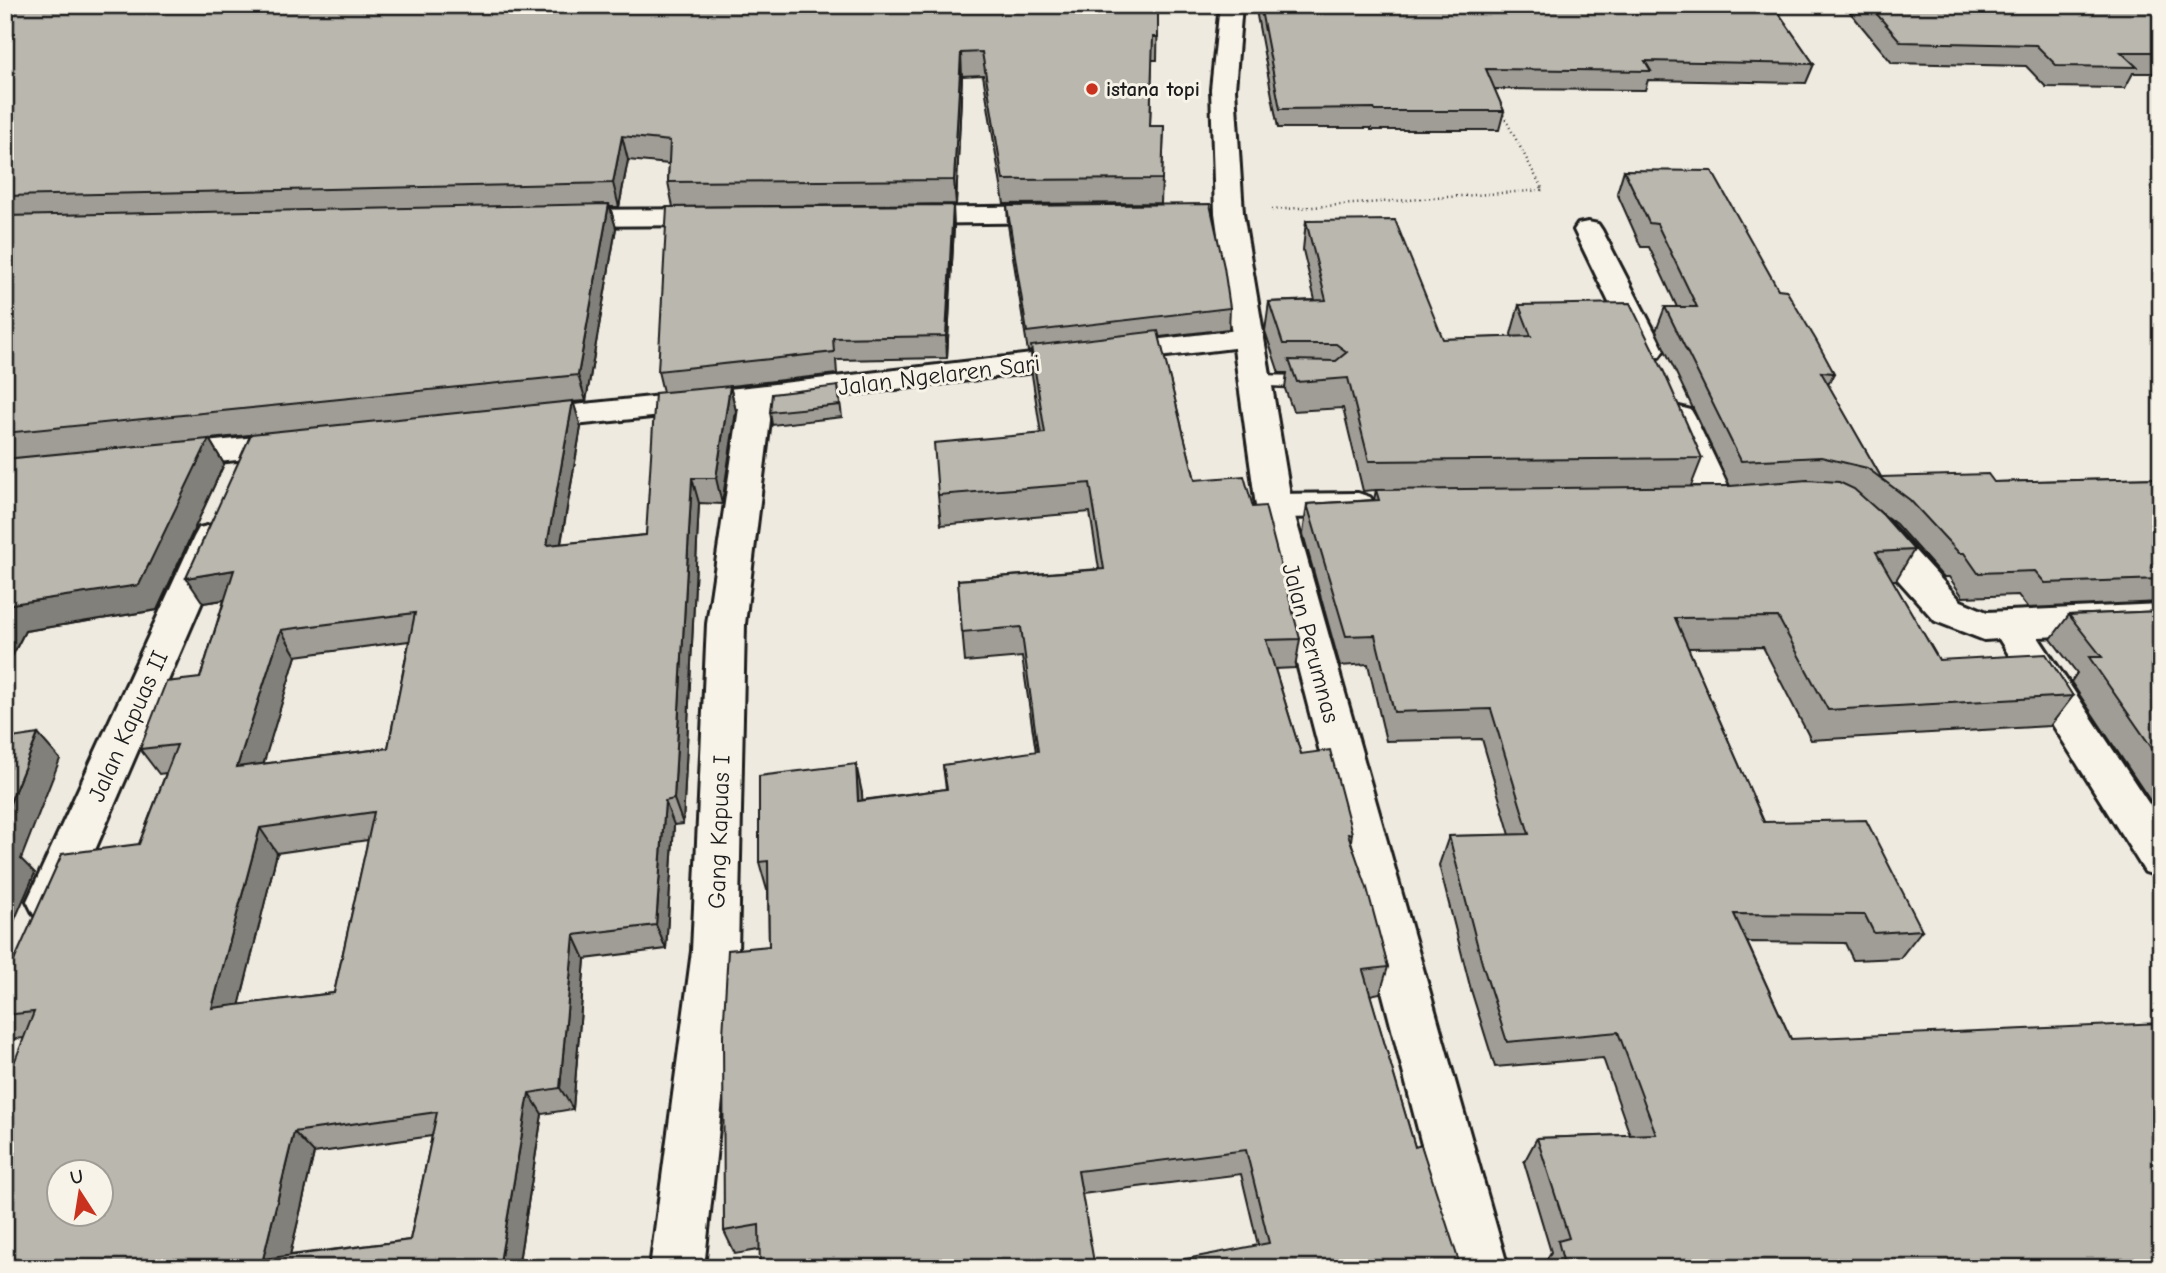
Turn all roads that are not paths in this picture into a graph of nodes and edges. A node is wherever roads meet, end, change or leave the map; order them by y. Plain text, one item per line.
1 (1231, 5) edge
2 (1090, 214) edge
3 (872, 216) edge
4 (740, 217) edge
5 (530, 219) edge
6 (1588, 230) dead end
7 (1247, 338) junction
8 (1253, 381) junction
9 (1331, 382) edge
10 (757, 396) junction
11 (494, 424) edge
12 (332, 440) edge
13 (250, 449) junction
14 (128, 461) edge
15 (1752, 499) edge
16 (1841, 502) edge
17 (1385, 505) edge
18 (1274, 506) junction
19 (2161, 618) edge
20 (2009, 624) junction
21 (2161, 859) edge
22 (37, 930) edge
23 (677, 1268) edge
24 (1481, 1268) edge

1 - 7 street, Jalan Perumnas
2 - 3 street
4 - 5 street
6 - 15 street
7 - 8 street, Jalan Perumnas
7 - 10 street, Jalan Ngelaren Sari
8 - 9 lane
8 - 18 street, Jalan Perumnas
10 - 11 street, Jalan Ngelaren Sari
10 - 23 street, Gang Kapuas I
12 - 13 street
13 - 14 street
13 - 22 street, Jalan Kapuas II
16 - 20 street
17 - 18 street
18 - 24 street, Jalan Perumnas
19 - 20 street
20 - 21 street

